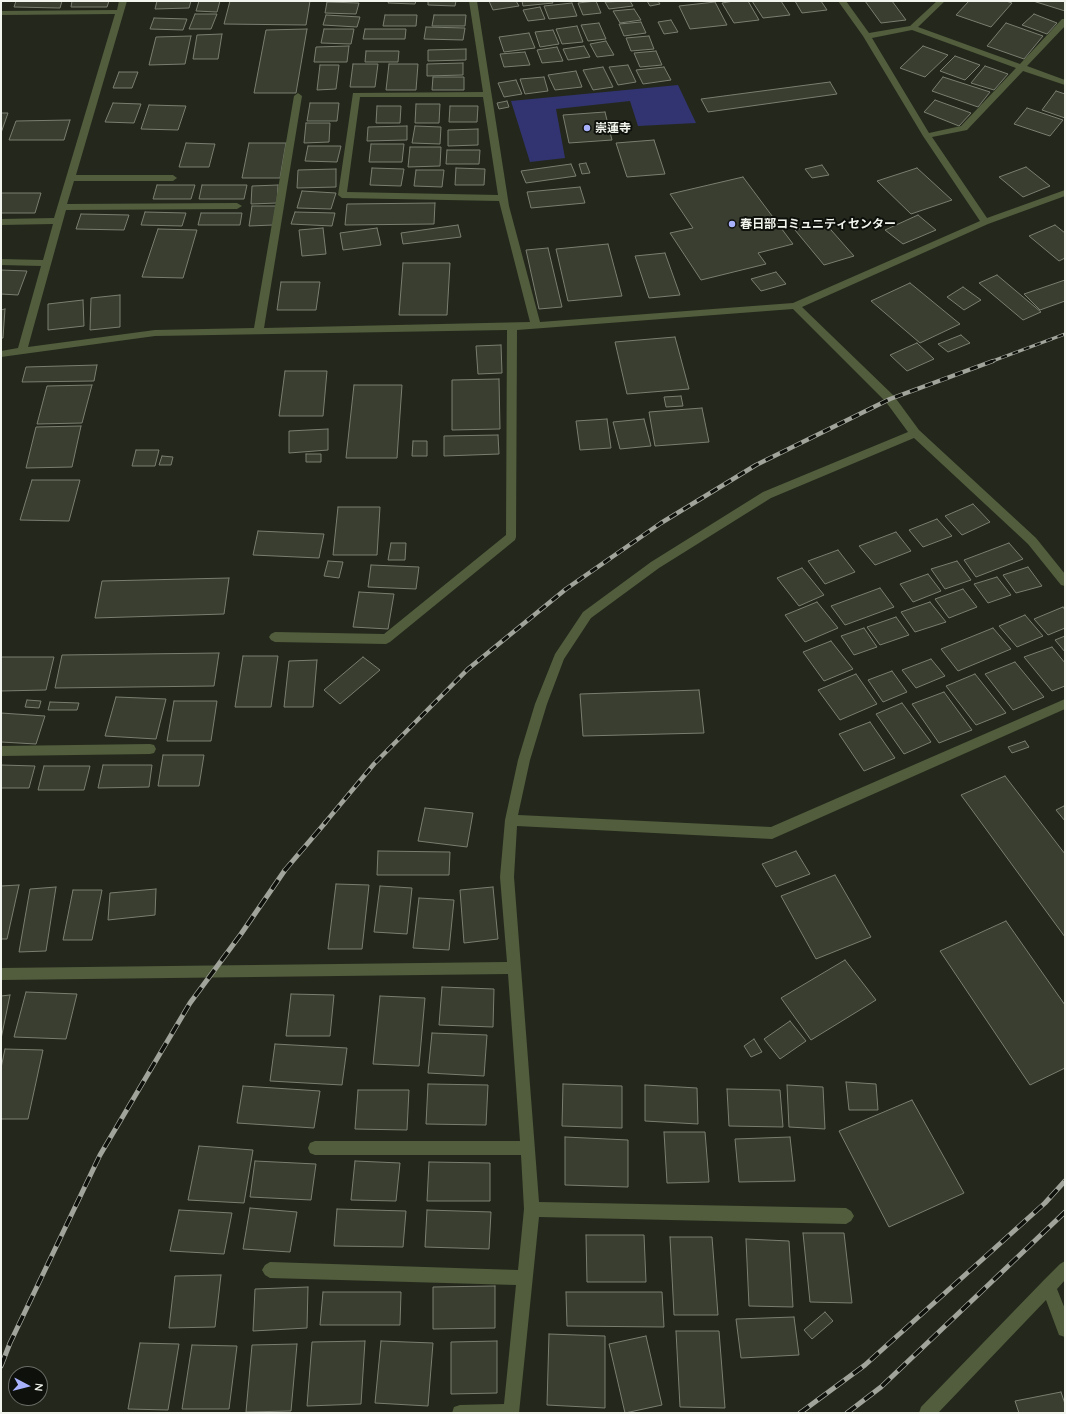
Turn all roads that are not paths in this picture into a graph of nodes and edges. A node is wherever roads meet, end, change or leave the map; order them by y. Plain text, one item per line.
1 (123, 1) edge
2 (473, 1) edge
3 (842, 1) edge
4 (941, 1) edge
5 (1, 12) edge
6 (120, 12) junction
7 (1065, 21) edge
8 (912, 28) junction
9 (867, 36) junction
10 (1022, 66) junction
11 (1065, 83) edge
12 (486, 94) junction
13 (298, 96) dead end
14 (927, 136) junction
15 (70, 178) junction
16 (173, 178) dead end
17 (1065, 193) edge
18 (502, 198) junction
19 (237, 206) dead end
20 (62, 207) junction
21 (58, 221) junction
22 (1, 222) edge
23 (985, 222) junction
24 (1, 262) edge
25 (46, 263) junction
26 (795, 306) junction
27 (536, 325) junction
28 (512, 327) junction
29 (259, 330) junction
30 (22, 350) junction
31 (1, 354) edge
32 (915, 433) junction
33 (1065, 582) edge
34 (275, 637) dead end
35 (1065, 704) edge
36 (150, 749) dead end
37 (1, 751) edge
38 (511, 820) junction
39 (514, 968) junction
40 (1, 974) edge
41 (315, 1148) dead end
42 (528, 1148) junction
43 (532, 1209) junction
44 (846, 1216) dead end
45 (1065, 1269) edge
46 (270, 1270) dead end
47 (524, 1278) junction
48 (1048, 1286) junction
49 (1065, 1330) edge
50 (511, 1412) edge
51 (460, 1413) edge
52 (927, 1413) edge

1 - 6 street
2 - 12 street
3 - 9 street
4 - 8 street
5 - 6 street
6 - 15 street
7 - 10 street
8 - 9 street
8 - 10 street
9 - 14 street
10 - 11 street
10 - 14 street
12 - 18 street
12 - 18 street
13 - 29 street
14 - 23 street
15 - 16 street
15 - 20 street
17 - 23 street
18 - 27 street
19 - 20 street
20 - 21 street
21 - 22 street
21 - 25 street
23 - 26 street
24 - 25 street
25 - 30 street
26 - 27 street
26 - 32 street
27 - 28 street
28 - 29 street
28 - 34 street
29 - 30 street
30 - 31 street
32 - 33 street
32 - 38 street
35 - 38 street
36 - 37 street
38 - 39 street
39 - 40 street
39 - 42 street
41 - 42 street
42 - 43 street
43 - 44 street
43 - 47 street
45 - 48 street
46 - 47 street
47 - 50 street
48 - 49 street
48 - 52 street
50 - 51 street

